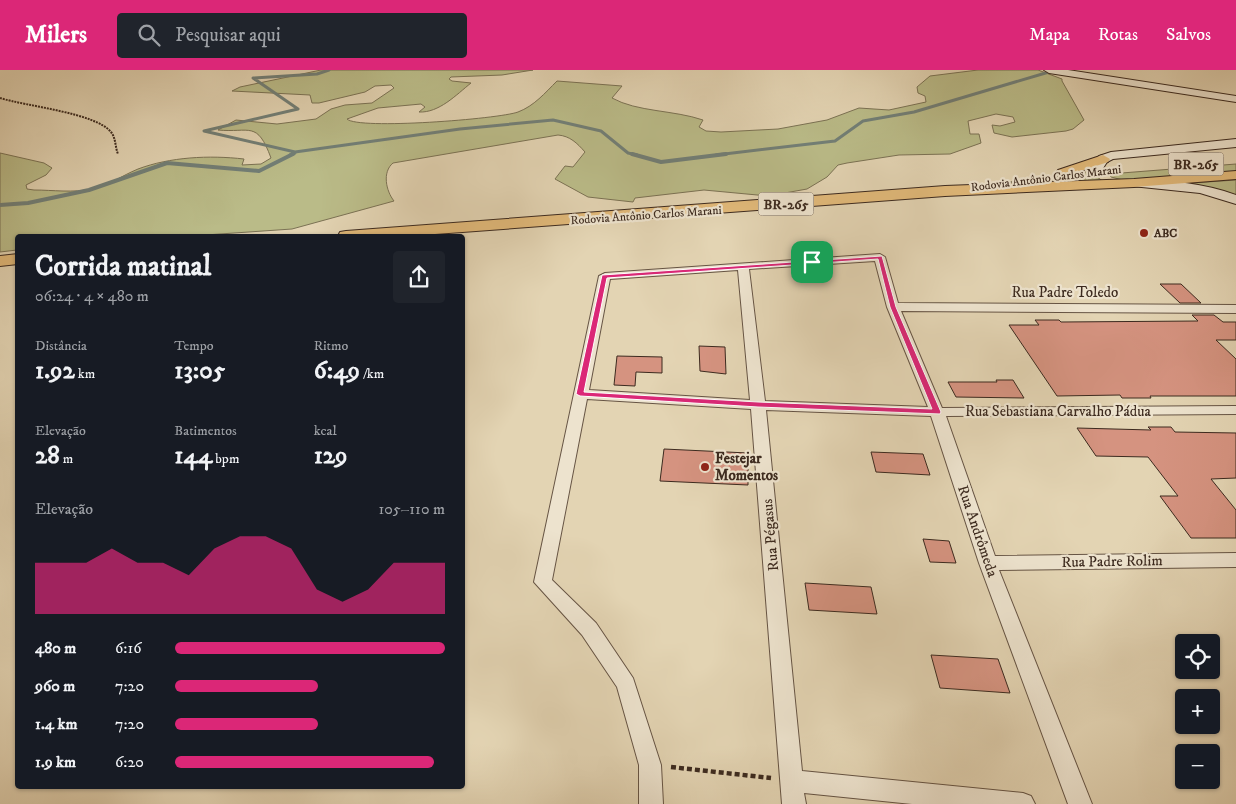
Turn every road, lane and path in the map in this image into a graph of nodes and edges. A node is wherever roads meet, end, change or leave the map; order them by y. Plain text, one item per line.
1 (1049, 70) edge
2 (0, 98) edge
3 (1236, 99) edge
4 (1236, 143) edge
5 (118, 154) dead end
6 (1103, 162) junction
7 (1236, 162) edge
8 (1186, 165) dead end
9 (1134, 167) joint
10 (1236, 175) edge
11 (1134, 183) junction
12 (945, 191) junction
13 (1236, 200) edge
14 (373, 234) edge
15 (15, 259) edge
16 (0, 261) edge
17 (743, 266) junction
18 (893, 307) junction
19 (1236, 309) edge
20 (580, 394) junction
21 (758, 405) junction
22 (1236, 410) edge
23 (937, 412) junction
24 (1236, 560) edge
25 (988, 563) junction
26 (650, 765) junction
27 (792, 781) junction
28 (651, 804) edge
29 (794, 804) edge
30 (1023, 804) edge
31 (1080, 804) edge

1 - 3 street
2 - 5 path
4 - 6 street
6 - 9 main road, Rodovia Antônio Carlos Marani / BR-265
6 - 9 street
6 - 11 main road
6 - 12 main road, Rodovia Antônio Carlos Marani / BR-265
7 - 8 main road, BR-265
10 - 11 main road, Rodovia Antônio Carlos Marani / BR-265
11 - 12 main road, Rodovia Antônio Carlos Marani / BR-265
11 - 13 street
12 - 14 main road, Rodovia Antônio Carlos Marani / BR-265
15 - 16 main road
17 - 18 street, Rua Andrômeda
17 - 20 street
17 - 21 street, Rua Pégasus
18 - 19 street, Rua Padre Toledo
18 - 23 street, Rua Andrômeda
20 - 21 street, Rua Sebastiana Carvalho Pádua
20 - 26 street
21 - 23 street, Rua Sebastiana Carvalho Pádua
21 - 27 street, Rua Pégasus
22 - 23 street, Rua Sebastiana Carvalho Pádua
23 - 25 street, Rua Andrômeda
24 - 25 street, Rua Padre Rolim
25 - 31 street, Rua Andrômeda
26 - 27 path
26 - 28 street
27 - 29 street, Rua Pégasus
27 - 30 street

